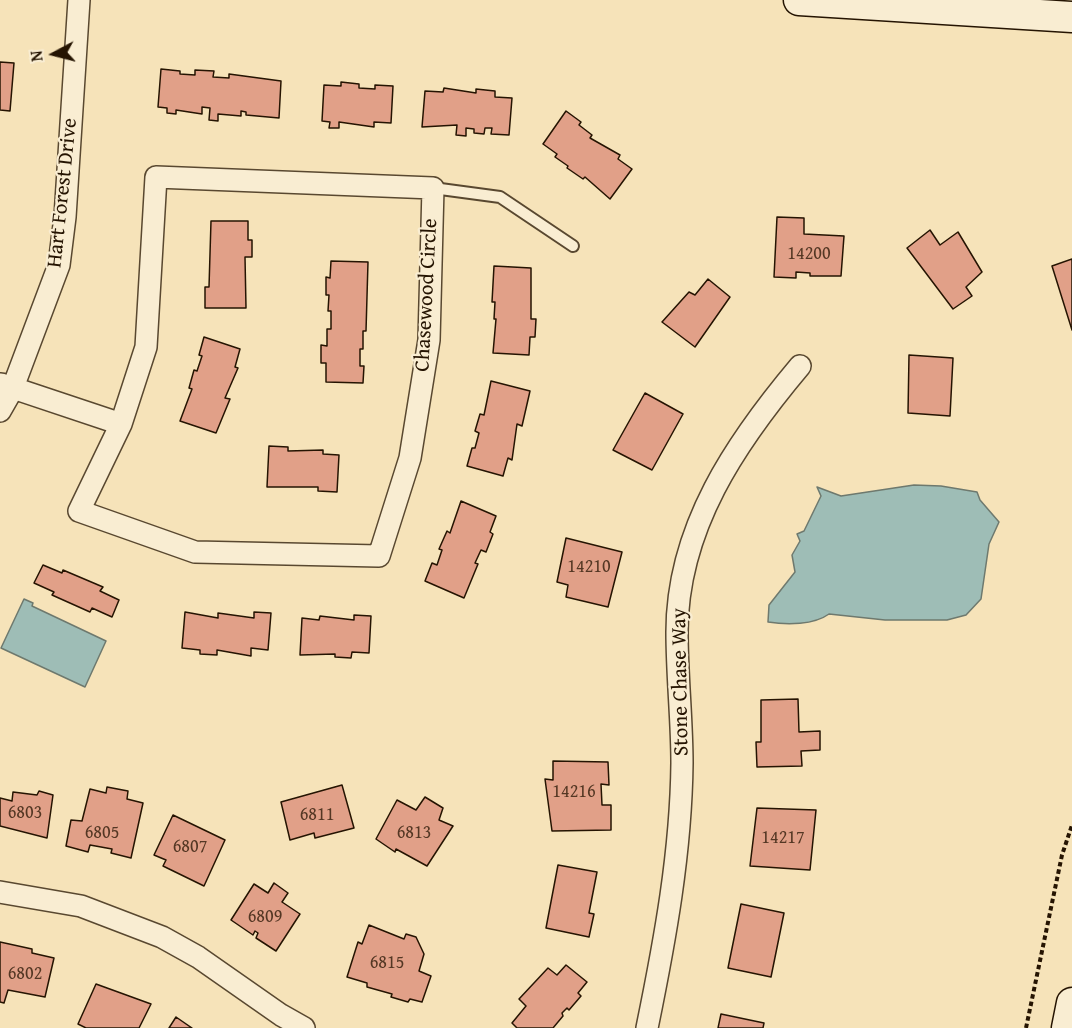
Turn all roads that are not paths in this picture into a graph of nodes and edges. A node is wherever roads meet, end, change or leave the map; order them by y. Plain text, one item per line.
1 (79, 0) edge
2 (799, 0) edge
3 (1072, 17) edge
4 (433, 189) junction
5 (573, 246) dead end
6 (800, 366) dead end
7 (6, 387) edge
8 (0, 411) edge
9 (121, 424) junction
10 (0, 892) edge
11 (1072, 1003) edge
12 (304, 1028) edge
13 (647, 1028) edge
14 (1067, 1028) edge

1 - 7 street, Hart Forest Drive
2 - 3 street
4 - 5 lane
4 - 9 street, Chasewood Circle
4 - 9 street, Chasewood Circle
6 - 13 street, Stone Chase Way
7 - 8 street, Hart Forest Drive
7 - 9 street
10 - 12 street
11 - 14 street

